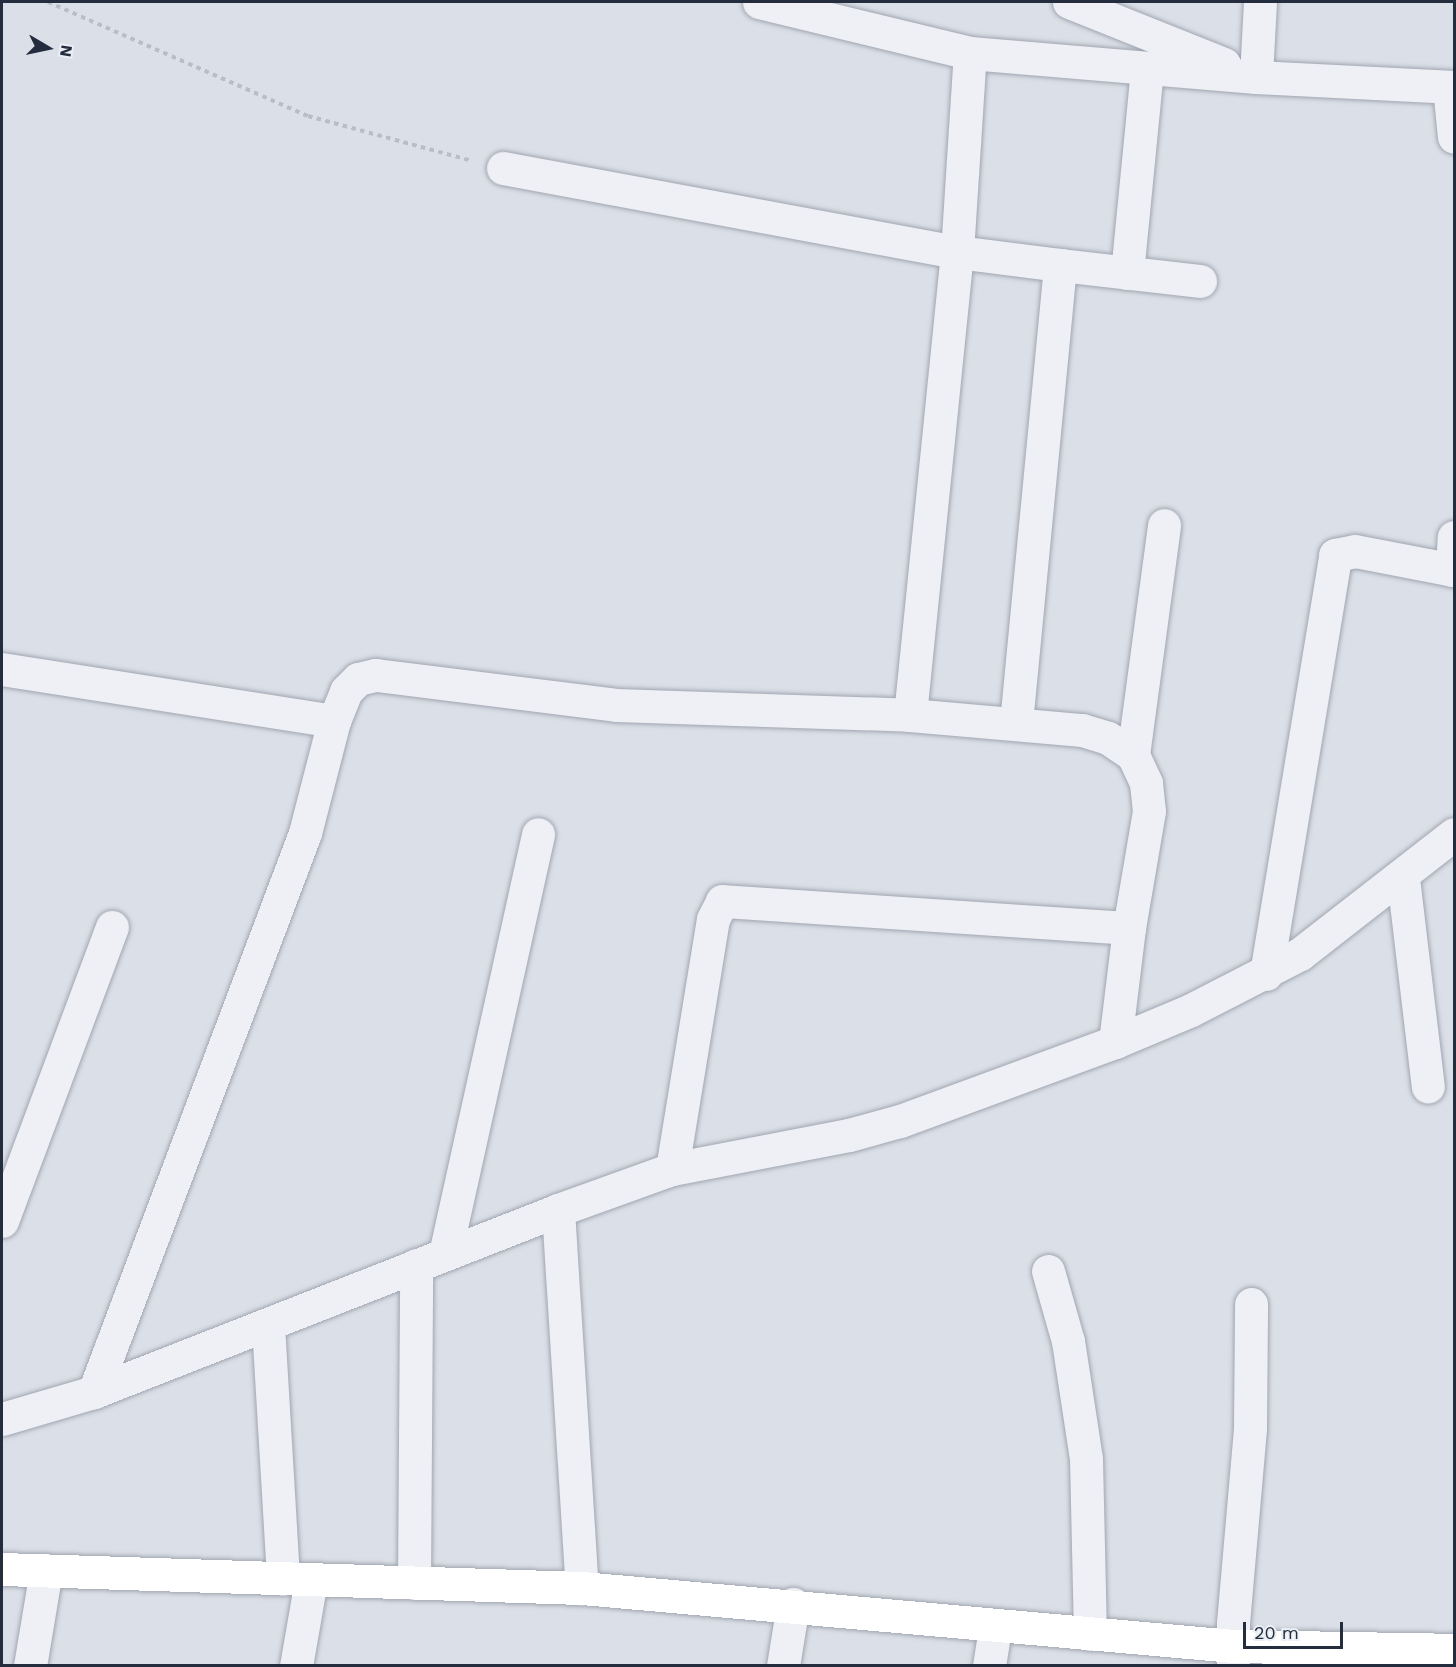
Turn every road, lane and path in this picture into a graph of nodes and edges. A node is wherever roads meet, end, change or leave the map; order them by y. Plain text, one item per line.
1 (48, 2) edge
2 (759, 2) edge
3 (1069, 2) edge
4 (1260, 2) edge
5 (970, 53) junction
6 (1147, 68) junction
7 (1256, 77) junction
8 (1452, 87) edge
9 (1455, 137) edge
10 (503, 168) joint
11 (957, 252) junction
12 (1060, 265) junction
13 (1127, 273) junction
14 (1200, 281) dead end
15 (1164, 525) dead end
16 (1455, 537) edge
17 (1453, 570) edge
18 (2, 669) edge
19 (910, 715) junction
20 (334, 721) junction
21 (1016, 723) junction
22 (1133, 756) junction
23 (538, 834) dead end
24 (1455, 834) edge
25 (1403, 878) junction
26 (112, 927) dead end
27 (1129, 927) junction
28 (1266, 974) junction
29 (1115, 1042) junction
30 (1428, 1087) dead end
31 (672, 1169) junction
32 (558, 1210) junction
33 (2, 1221) edge
34 (430, 1259) junction
35 (1048, 1271) dead end
36 (1251, 1304) dead end
37 (268, 1325) junction
38 (94, 1392) junction
39 (2, 1419) edge
40 (2, 1569) edge
41 (46, 1570) junction
42 (297, 1580) junction
43 (414, 1583) junction
44 (582, 1588) junction
45 (793, 1605) junction
46 (995, 1627) junction
47 (1090, 1634) junction
48 (1455, 1650) edge
49 (1233, 1656) edge
50 (30, 1665) edge
51 (296, 1665) edge
52 (783, 1665) edge
53 (989, 1665) edge

1 - 10 path
2 - 5 street
3 - 7 street
4 - 7 street
5 - 6 street
5 - 11 street
6 - 7 street
6 - 13 street
7 - 8 street
8 - 9 street
10 - 11 street
11 - 12 street
11 - 19 street
12 - 13 street
12 - 21 street
13 - 14 street
15 - 22 street
16 - 17 street
17 - 28 street
18 - 20 street
19 - 20 street
19 - 21 street
20 - 38 street
21 - 22 street
22 - 27 street
23 - 34 street
24 - 25 street
25 - 28 street
25 - 30 street
26 - 33 street
27 - 29 street
27 - 31 street
28 - 29 street
29 - 31 street
31 - 32 street
32 - 34 street
32 - 44 street
34 - 37 street
34 - 43 street
35 - 47 street
36 - 49 street
37 - 38 street
37 - 42 street
38 - 39 street
40 - 41 main road
41 - 42 main road
41 - 50 street
42 - 43 main road
42 - 51 street
43 - 44 main road
44 - 45 main road
45 - 46 main road
45 - 52 street
46 - 47 main road
46 - 53 street
47 - 49 main road
48 - 49 main road

